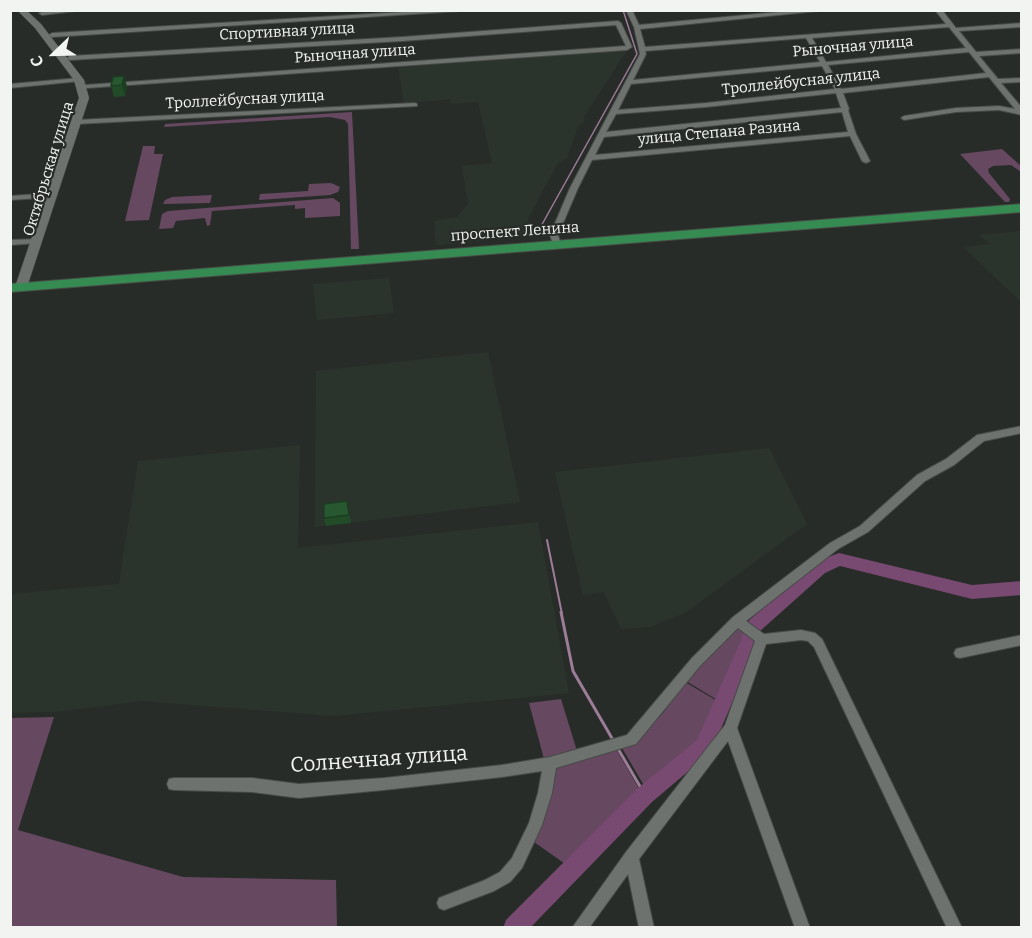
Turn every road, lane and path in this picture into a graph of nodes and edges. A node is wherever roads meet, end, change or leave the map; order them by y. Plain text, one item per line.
1 (21, 10) edge
2 (27, 10) edge
3 (82, 10) edge
4 (474, 10) edge
5 (629, 10) edge
6 (825, 10) edge
7 (938, 10) edge
8 (42, 13) dead end
9 (1022, 25) edge
10 (637, 27) junction
11 (952, 27) junction
12 (52, 35) junction
13 (809, 37) junction
14 (625, 49) joint
15 (642, 49) junction
16 (1022, 51) edge
17 (972, 52) junction
18 (70, 58) junction
19 (822, 63) junction
20 (989, 75) junction
21 (1022, 80) edge
22 (995, 81) junction
23 (630, 82) junction
24 (83, 83) junction
25 (10, 86) edge
26 (839, 91) junction
27 (414, 105) dead end
28 (846, 109) junction
29 (614, 112) junction
30 (1021, 112) edge
31 (904, 118) dead end
32 (80, 122) junction
33 (852, 134) junction
34 (602, 135) junction
35 (589, 158) junction
36 (866, 161) dead end
37 (52, 195) junction
38 (10, 198) edge
39 (1022, 208) edge
40 (10, 243) edge
41 (41, 243) junction
42 (557, 245) junction
43 (21, 287) edge
44 (1022, 429) edge
45 (740, 624) junction
46 (762, 639) junction
47 (1022, 640) edge
48 (960, 653) dead end
49 (730, 728) junction
50 (550, 763) junction
51 (174, 784) dead end
52 (631, 857) junction
53 (444, 903) dead end
54 (579, 927) edge
55 (647, 927) edge
56 (803, 927) edge
57 (955, 927) edge

1 - 24 main road, Октябрьская улица
2 - 12 main road, Октябрьская улица
3 - 8 street
4 - 12 street
5 - 10 street
6 - 10 street
7 - 11 street
9 - 11 street
10 - 15 street
11 - 13 street
11 - 17 street
12 - 18 main road, Октябрьская улица
13 - 15 street
13 - 19 street
14 - 18 street, Спортивная улица
14 - 24 street, Рыночная улица
15 - 23 street
16 - 17 street, Рыночная улица
17 - 19 street, Рыночная улица
17 - 20 street
18 - 24 main road, Октябрьская улица
19 - 23 street, Рыночная улица
19 - 26 street
20 - 22 street
20 - 26 street, Троллейбусная улица
21 - 22 street
22 - 30 street
23 - 29 street
24 - 25 street, Рыночная улица
24 - 32 main road, Октябрьская улица
26 - 28 street
26 - 29 street, Троллейбусная улица
27 - 32 street, Троллейбусная улица
28 - 33 street
28 - 34 street
29 - 34 street
30 - 31 street
32 - 37 main road, Октябрьская улица
32 - 41 main road, Октябрьская улица
33 - 35 street, улица Степана Разина
33 - 36 street
34 - 35 street
35 - 42 street
37 - 38 street
37 - 41 main road, Октябрьская улица
39 - 42 main road, проспект Ленина
40 - 41 street
41 - 43 main road, Октябрьская улица
42 - 43 main road, проспект Ленина
44 - 45 street
45 - 46 street
45 - 50 street, Солнечная улица
46 - 49 street
46 - 57 street
47 - 48 street
49 - 52 street
49 - 56 street
50 - 51 street, Солнечная улица
50 - 53 street
52 - 54 street
52 - 55 street

